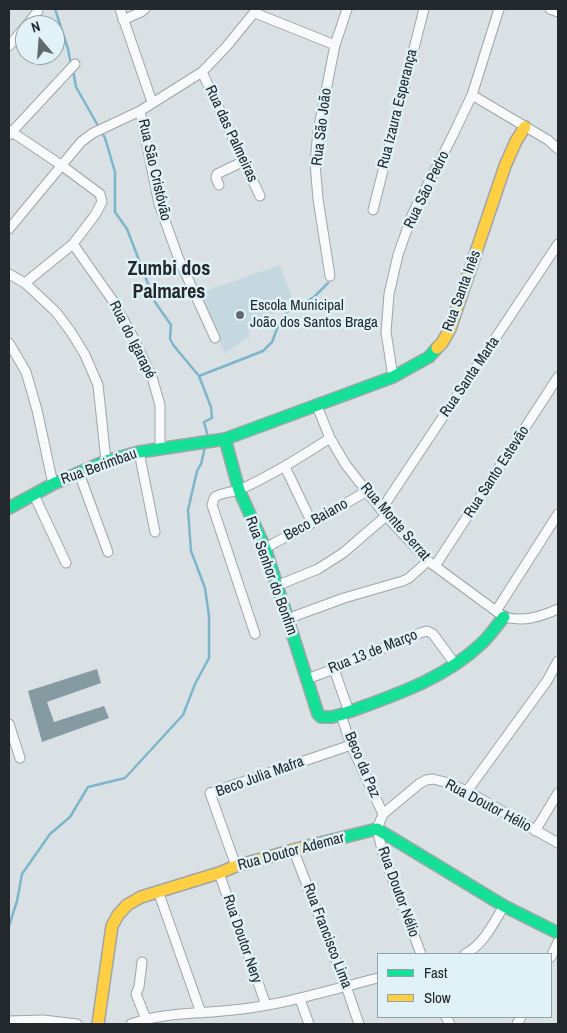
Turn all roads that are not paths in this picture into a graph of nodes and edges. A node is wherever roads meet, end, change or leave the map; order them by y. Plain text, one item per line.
1 (120, 9) edge
2 (144, 9) edge
3 (347, 9) edge
4 (424, 9) edge
5 (499, 9) edge
6 (550, 9) edge
7 (38, 11) dead end
8 (256, 11) edge
9 (558, 12) edge
10 (35, 15) edge
11 (123, 20) junction
12 (335, 45) junction
13 (75, 64) dead end
14 (202, 72) junction
15 (472, 95) junction
16 (152, 102) junction
17 (140, 111) junction
18 (525, 127) junction
19 (10, 132) edge
20 (558, 149) edge
21 (244, 161) junction
22 (61, 165) junction
23 (218, 185) dead end
24 (260, 196) dead end
25 (373, 210) dead end
26 (9, 230) edge
27 (73, 244) junction
28 (558, 244) edge
29 (9, 274) edge
30 (330, 276) dead end
31 (25, 283) junction
32 (216, 338) dead end
33 (9, 343) edge
34 (393, 377) junction
35 (558, 377) edge
36 (317, 406) junction
37 (330, 438) junction
38 (225, 439) junction
39 (160, 448) junction
40 (138, 452) junction
41 (106, 461) junction
42 (285, 467) junction
43 (79, 473) junction
44 (53, 484) junction
45 (239, 490) junction
46 (367, 491) junction
47 (34, 494) junction
48 (9, 508) edge
49 (383, 513) junction
50 (558, 514) edge
51 (312, 523) junction
52 (155, 532) dead end
53 (265, 548) junction
54 (108, 552) dead end
55 (66, 563) dead end
56 (432, 564) junction
57 (276, 586) junction
58 (558, 609) edge
59 (500, 614) junction
60 (287, 619) junction
61 (254, 634) dead end
62 (558, 661) edge
63 (455, 664) junction
64 (334, 669) junction
65 (306, 679) junction
66 (345, 713) junction
67 (9, 724) edge
68 (351, 745) junction
69 (20, 758) dead end
70 (467, 791) junction
71 (558, 793) edge
72 (383, 814) junction
73 (377, 829) junction
74 (535, 831) junction
75 (558, 843) edge
76 (294, 849) junction
77 (236, 866) junction
78 (219, 873) junction
79 (158, 891) junction
80 (504, 906) junction
81 (558, 933) edge
82 (558, 942) edge
83 (420, 953) edge
84 (468, 953) edge
85 (552, 955) edge
86 (142, 962) dead end
87 (377, 978) edge
88 (346, 986) junction
89 (300, 999) junction
90 (266, 1005) junction
91 (200, 1013) junction
92 (146, 1019) junction
93 (9, 1020) edge
94 (20, 1022) edge
95 (76, 1024) edge
96 (98, 1024) edge
97 (131, 1024) edge
98 (309, 1024) edge
99 (359, 1024) edge

1 - 11 street
2 - 11 street
3 - 12 street, Rua São João
4 - 25 street, Rua Izaura Esperança
5 - 15 street, Rua São Pedro
6 - 9 street
7 - 10 street
8 - 12 street
8 - 14 street
11 - 16 street
12 - 30 street, Rua São João
13 - 19 street
14 - 16 street
14 - 21 street, Rua das Palmeiras
15 - 18 street
15 - 34 street, Rua São Pedro
16 - 17 street
17 - 22 street
17 - 32 street, Rua São Cristóvão
18 - 20 street
18 - 34 street, Rua Santa Inês
19 - 22 street
21 - 23 street
21 - 24 street, Rua das Palmeiras
22 - 26 street
22 - 27 street
27 - 31 street
27 - 39 street, Rua do Igarapé
28 - 49 street, Rua Santa Marta
29 - 31 street
31 - 41 street
33 - 44 street
34 - 36 street, Rua Santa Inês
35 - 56 street, Rua Santo Estevão
36 - 37 street, Rua Monte Serrat
36 - 38 street, Rua Santa Inês
37 - 42 street
37 - 46 street, Rua Monte Serrat
38 - 39 street, Rua Berimbau
38 - 45 street, Rua Senhor do Bonfim
39 - 40 street, Rua Berimbau
40 - 41 street, Rua Berimbau
40 - 52 street
41 - 43 street, Rua Berimbau
42 - 45 street
42 - 51 street
43 - 44 street, Rua Berimbau
43 - 54 street
44 - 47 street, Rua Berimbau
45 - 53 street, Rua Senhor do Bonfim
45 - 61 street
46 - 49 street, Rua Monte Serrat
46 - 51 street, Beco Baiano
47 - 48 street, Rua Berimbau
47 - 55 street
49 - 56 street, Rua Monte Serrat
49 - 57 street, Rua Santa Marta
50 - 59 street
51 - 53 street, Beco Baiano
53 - 57 street, Rua Senhor do Bonfim
56 - 59 street, Rua Monte Serrat
56 - 60 street, Rua Santo Estevão
57 - 60 street, Rua Senhor do Bonfim
58 - 59 street
59 - 63 street
60 - 65 street, Rua Senhor do Bonfim
62 - 70 street
63 - 64 street, Rua 13 de Março
63 - 66 street
64 - 65 street, Rua 13 de Março
64 - 66 street, Beco da Paz
65 - 66 street, Rua Senhor do Bonfim
66 - 68 street, Beco da Paz
67 - 69 street
68 - 72 street, Beco da Paz
68 - 77 street, Beco Julia Mafra
70 - 72 street, Rua Doutor Hélio
70 - 74 street, Rua Doutor Hélio
71 - 74 street
72 - 73 street, Rua Doutor Hélio
73 - 76 street, Rua Doutor Ademar
73 - 80 street
73 - 83 street, Rua Doutor Nélio
74 - 75 street, Rua Doutor Hélio
76 - 77 street, Rua Doutor Ademar
76 - 88 street, Rua Francisco Lima
77 - 78 street, Rua Doutor Ademar
78 - 79 street, Rua Doutor Ademar
78 - 90 street, Rua Doutor Nery
79 - 91 street
79 - 96 street, Rua Doutor Ademar
80 - 81 street
80 - 84 street
82 - 85 street
86 - 92 street
87 - 88 street
88 - 89 street
88 - 99 street, Rua Francisco Lima
89 - 90 street
89 - 98 street
90 - 91 street
91 - 92 street
92 - 97 street
93 - 94 street
94 - 95 street

